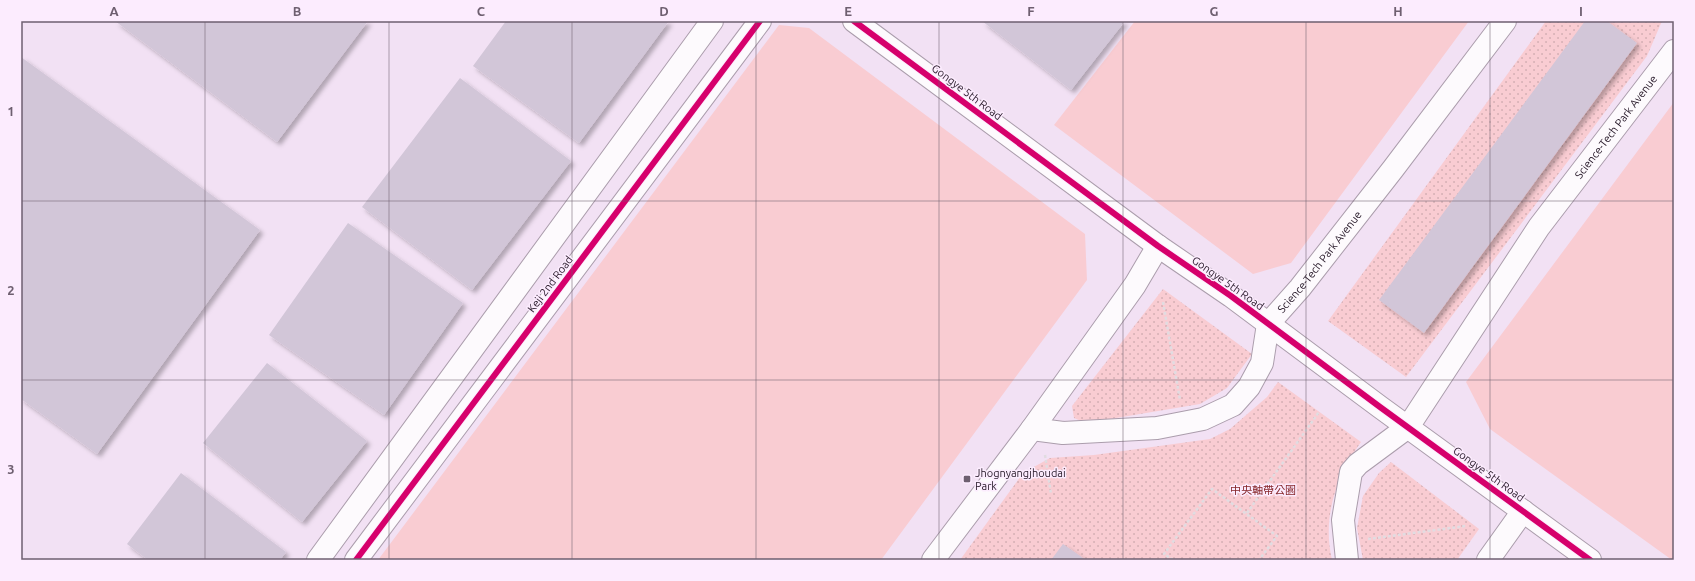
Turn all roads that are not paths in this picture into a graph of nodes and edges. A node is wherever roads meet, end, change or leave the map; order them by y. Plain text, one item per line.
1 (712, 21) edge
2 (760, 21) edge
3 (854, 21) edge
4 (1505, 21) edge
5 (1674, 51) edge
6 (1158, 246) junction
7 (1268, 324) junction
8 (1408, 427) junction
9 (1032, 429) junction
10 (1524, 511) junction
11 (318, 560) edge
12 (356, 560) edge
13 (933, 560) edge
14 (1347, 560) edge
15 (1488, 560) edge
16 (1590, 560) edge

1 - 11 street
2 - 12 street, Keji 2nd Road
3 - 6 street, Gongye 5th Road
4 - 7 street, Science-Tech Park Avenue
5 - 8 street, Science-Tech Park Avenue
6 - 7 street, Gongye 5th Road
6 - 9 street
7 - 8 street, Gongye 5th Road
7 - 9 street
8 - 10 street, Gongye 5th Road
8 - 14 street, Science-Tech Park Avenue
9 - 13 street
10 - 15 street
10 - 16 street, Gongye 5th Road

